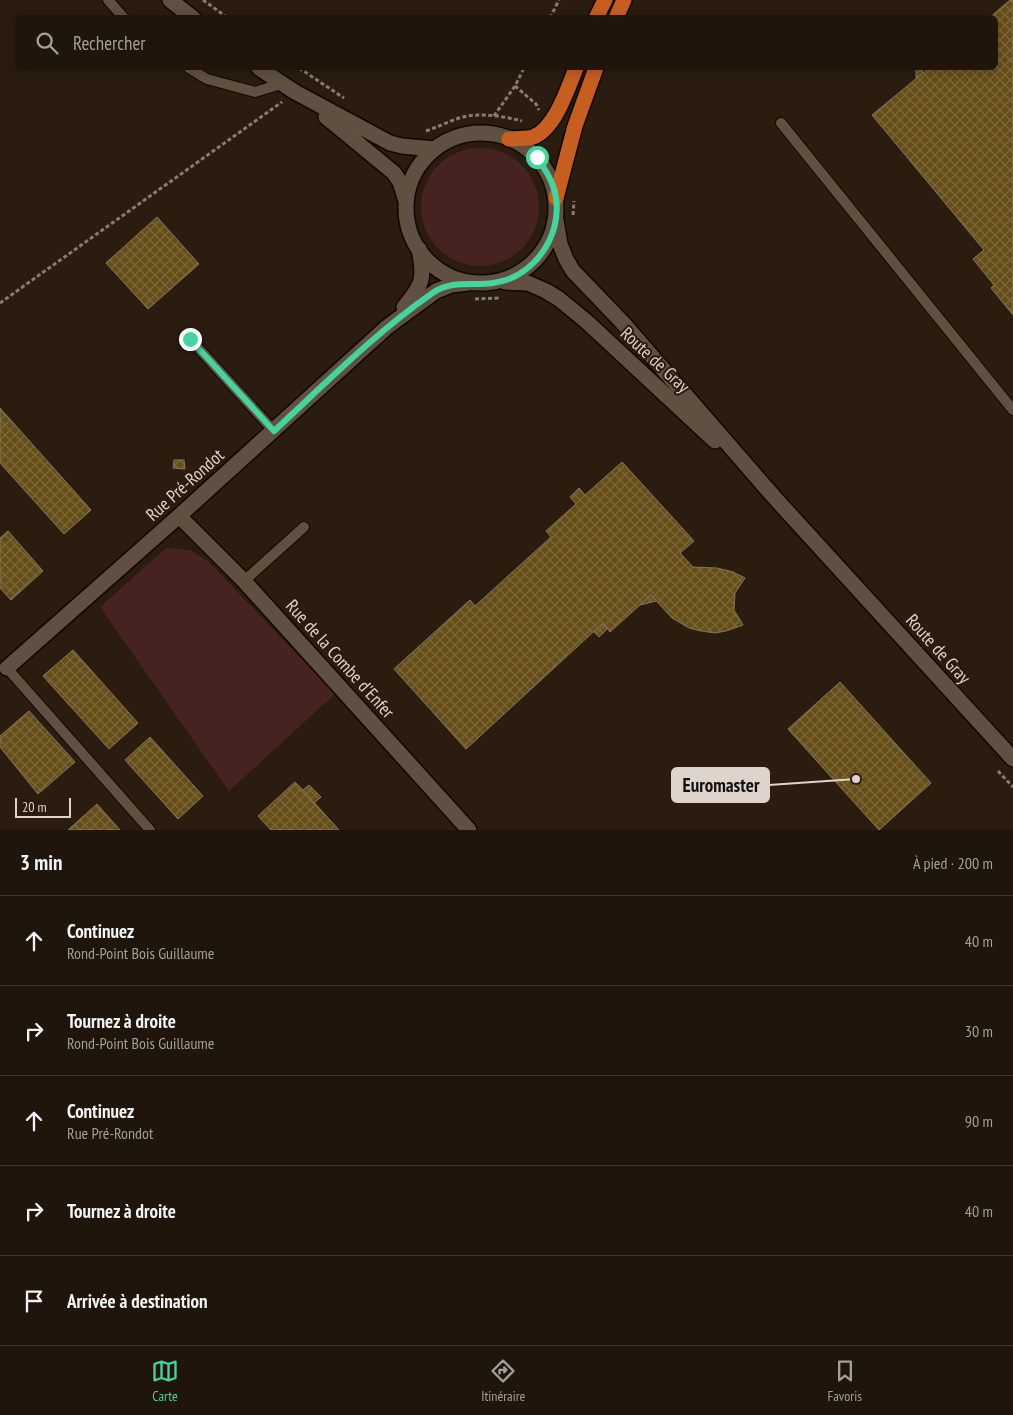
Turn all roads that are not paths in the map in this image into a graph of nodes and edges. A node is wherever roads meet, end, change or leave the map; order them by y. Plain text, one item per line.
1 (108, 0) edge
2 (170, 0) edge
3 (605, 0) edge
4 (624, 0) edge
5 (121, 15) edge
6 (188, 15) edge
7 (598, 15) edge
8 (617, 15) edge
9 (192, 70) edge
10 (262, 70) edge
11 (575, 70) edge
12 (595, 70) edge
13 (281, 84) junction
14 (295, 92) junction
15 (780, 123) dead end
16 (509, 139) junction
17 (434, 149) junction
18 (556, 198) junction
19 (407, 205) junction
20 (556, 220) junction
21 (419, 249) junction
22 (469, 283) junction
23 (493, 283) junction
24 (387, 327) junction
25 (190, 339) dead end
26 (1013, 410) edge
27 (274, 431) junction
28 (774, 497) junction
29 (179, 516) junction
30 (304, 527) dead end
31 (244, 581) junction
32 (7, 668) joint
33 (1013, 760) edge
34 (150, 830) edge
35 (469, 830) edge

1 - 5 lane
2 - 6 main road
3 - 7 highway
4 - 8 highway
9 - 13 lane
10 - 13 main road
11 - 16 highway
12 - 18 highway
13 - 14 main road
14 - 17 main road
14 - 19 main road
15 - 26 lane
16 - 17 main road
16 - 18 main road
17 - 19 main road
18 - 20 main road
19 - 21 main road
20 - 23 main road
20 - 28 main road, Route de Gray
21 - 22 main road
21 - 24 main road, Rue Pré-Rondot
22 - 23 main road
22 - 24 main road, Rue Pré-Rondot
23 - 28 main road, Route de Gray
24 - 27 main road, Rue Pré-Rondot
25 - 27 lane
27 - 29 main road, Rue Pré-Rondot
28 - 33 main road, Route de Gray
29 - 31 main road, Rue de la Combe d'Enfer
29 - 32 main road, Rue Pré-Rondot
30 - 31 lane
31 - 35 main road, Rue de la Combe d'Enfer
32 - 34 lane

